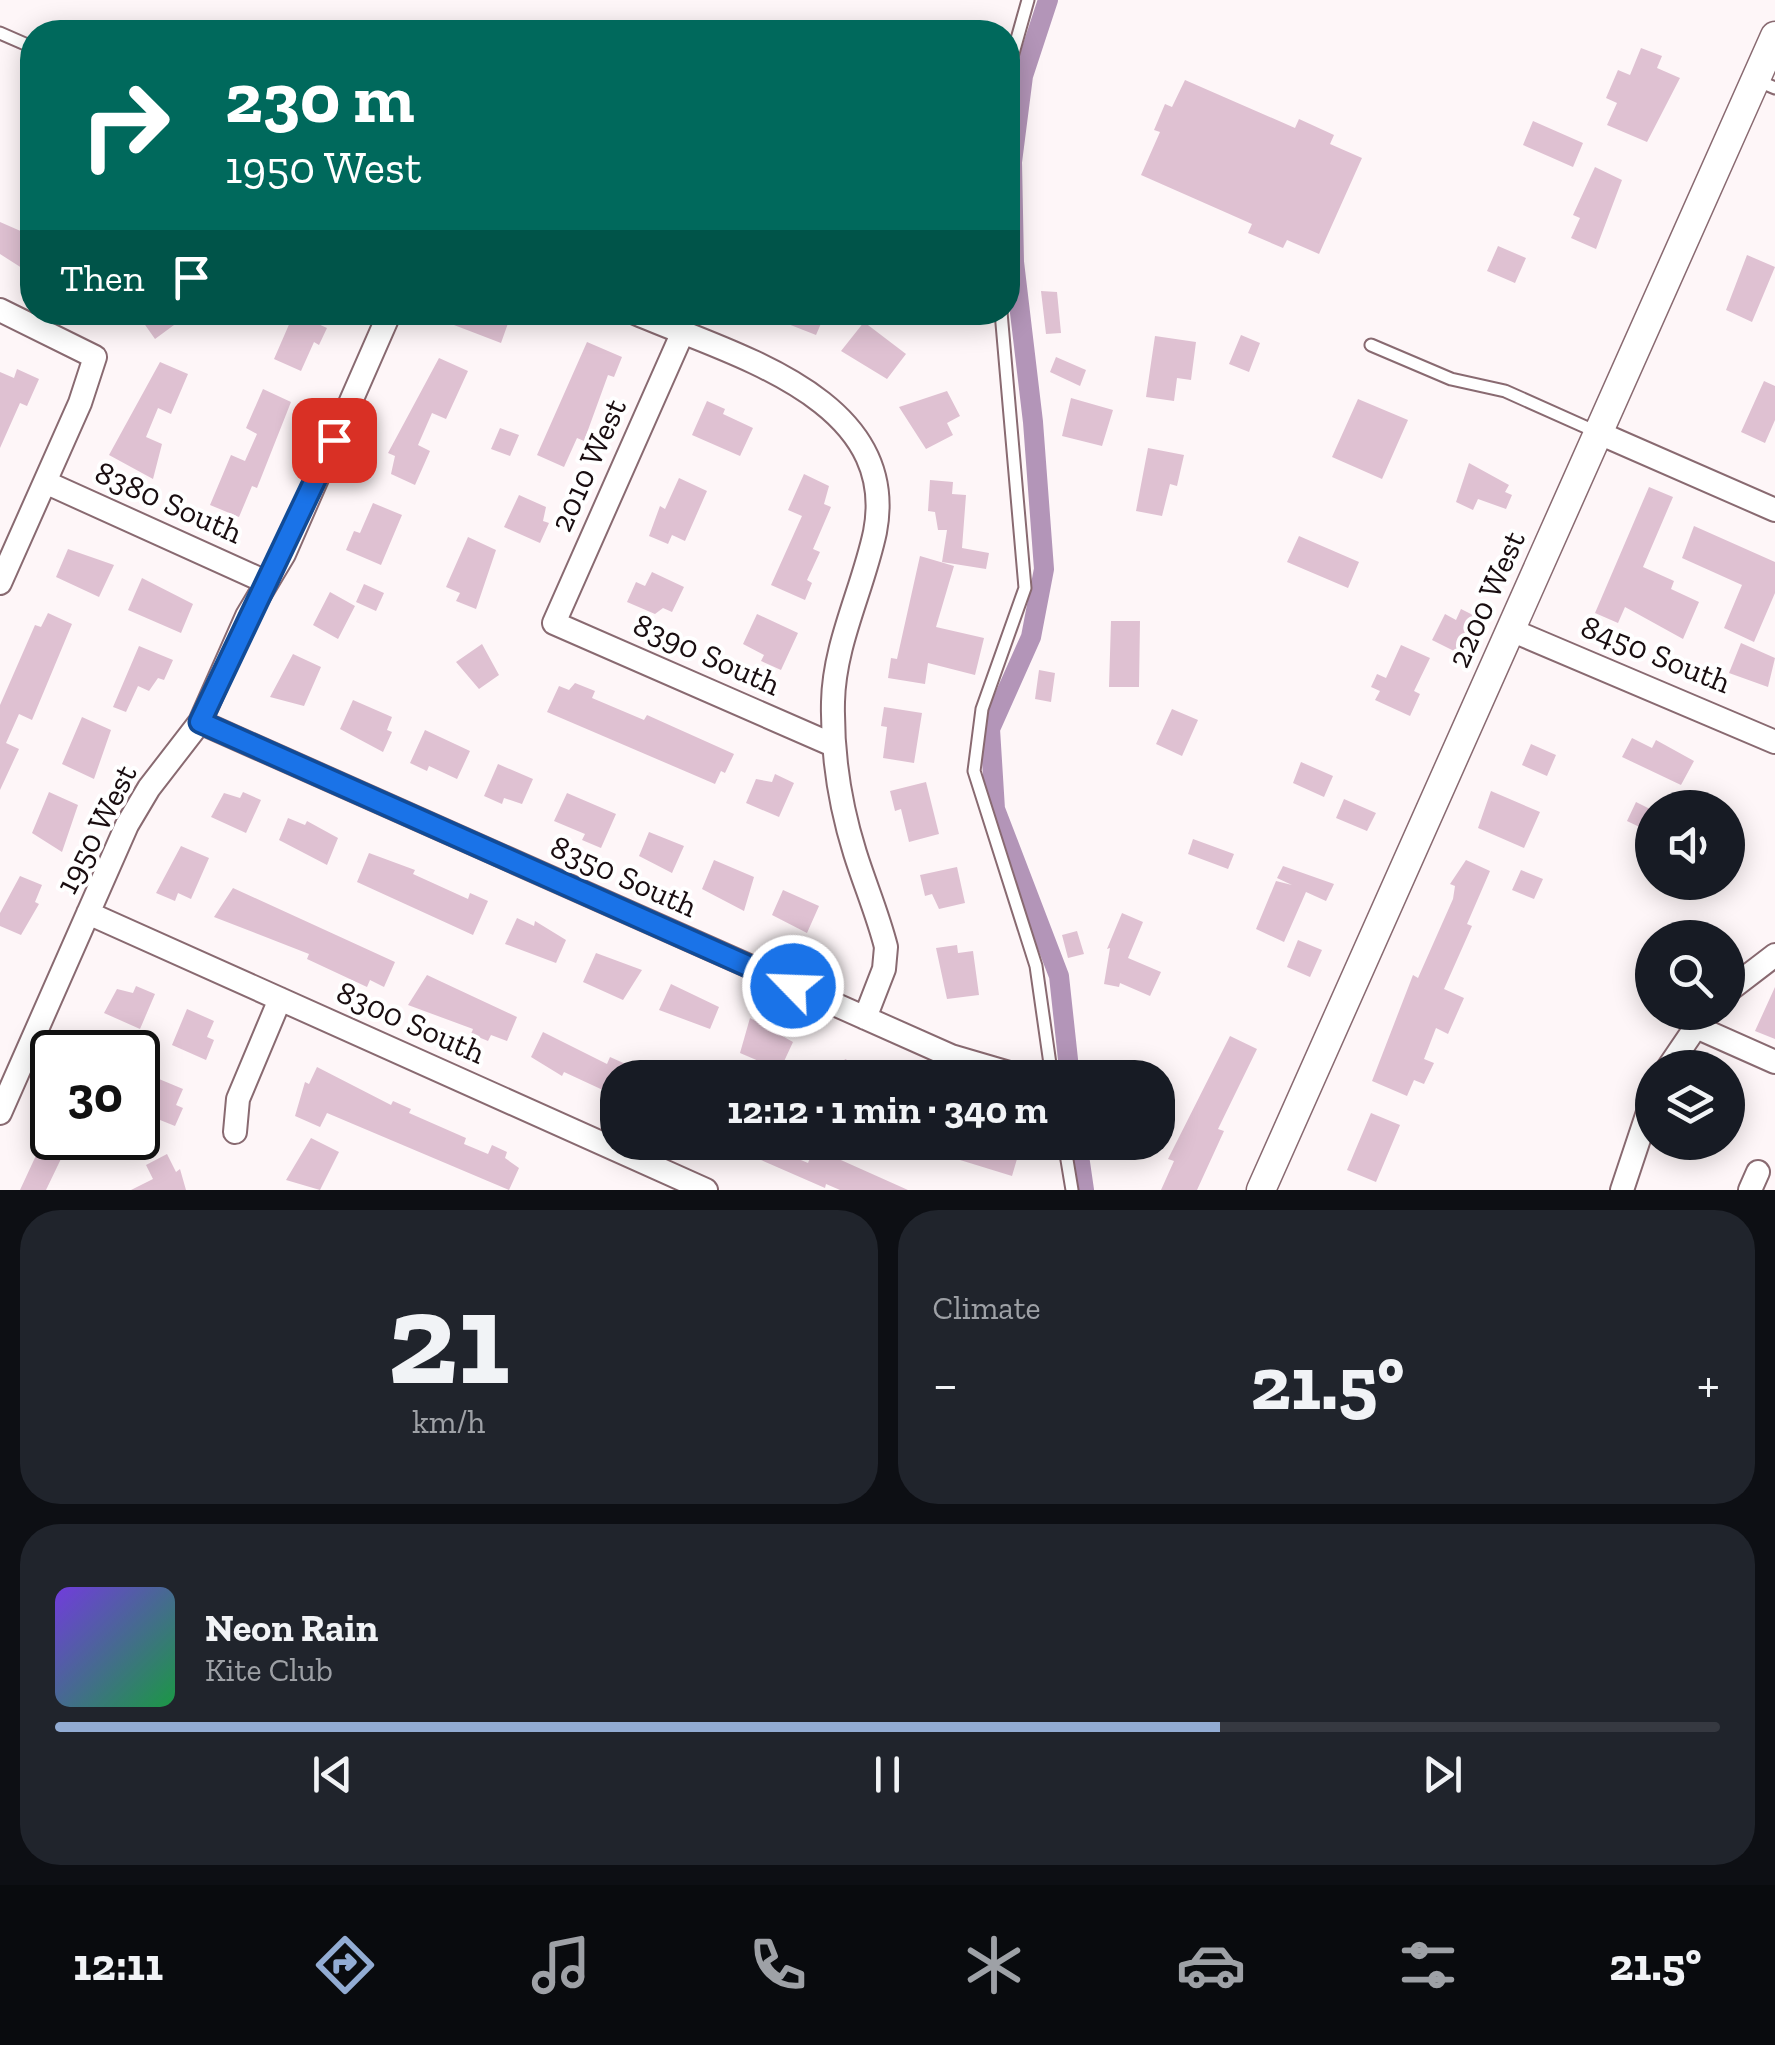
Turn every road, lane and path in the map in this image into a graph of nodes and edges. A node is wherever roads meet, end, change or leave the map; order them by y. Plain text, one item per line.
1 (1028, 0) edge
2 (1020, 28) edge
3 (1775, 36) edge
4 (1765, 84) edge
5 (30, 325) edge
6 (384, 325) edge
7 (662, 325) edge
8 (1002, 325) edge
9 (682, 334) junction
10 (1371, 345) dead end
11 (1598, 433) junction
12 (45, 482) junction
13 (1775, 510) edge
14 (266, 582) junction
15 (0, 583) edge
16 (554, 622) joint
17 (1511, 630) junction
18 (200, 722) junction
19 (1775, 742) edge
20 (834, 745) junction
21 (88, 913) junction
22 (1775, 955) edge
23 (1745, 978) edge
24 (280, 999) junction
25 (864, 1018) junction
26 (1719, 1030) edge
27 (965, 1060) edge
28 (1049, 1060) edge
29 (1775, 1062) edge
30 (0, 1113) edge
31 (235, 1132) dead end
32 (1635, 1151) edge
33 (1067, 1160) edge
34 (706, 1190) edge
35 (1072, 1190) edge
36 (1260, 1190) edge
37 (1622, 1190) edge

1 - 2 lane
3 - 4 street, 2200 West
4 - 11 street, 2200 West
5 - 12 street
6 - 14 street, 1950 West
7 - 9 street
8 - 28 lane
9 - 16 street, 2010 West
9 - 20 street
10 - 11 lane
11 - 13 street
11 - 17 street, 2200 West
12 - 14 street, 8380 South
12 - 15 street
14 - 18 street, 1950 West
16 - 20 street, 8390 South
17 - 19 street, 8450 South
17 - 36 street, 2200 West
18 - 21 street, 1950 West
18 - 25 street, 8350 South
20 - 25 street
21 - 24 street, 8300 South
21 - 30 street, 1950 West
22 - 23 street
24 - 31 street
24 - 34 street, 8300 South
25 - 27 street, 8350 South
26 - 29 street
32 - 37 street
33 - 35 lane

